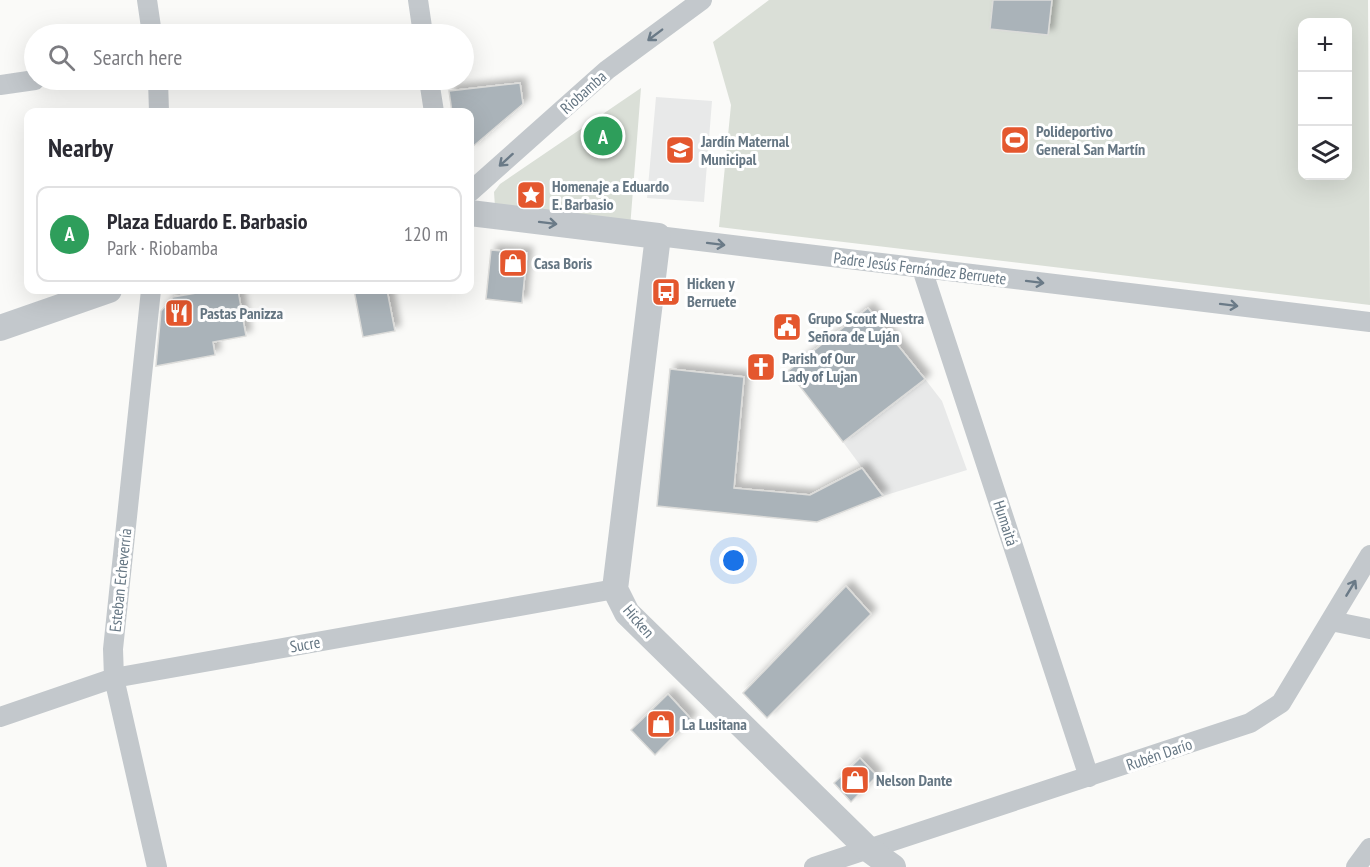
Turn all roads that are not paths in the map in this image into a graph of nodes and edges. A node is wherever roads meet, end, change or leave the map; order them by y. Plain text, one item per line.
1 (147, 0) edge
2 (418, 0) edge
3 (702, 0) edge
4 (151, 24) edge
5 (422, 24) edge
6 (24, 82) edge
7 (0, 85) edge
8 (158, 90) edge
9 (431, 90) edge
10 (159, 108) edge
11 (433, 108) edge
12 (474, 188) edge
13 (474, 213) edge
14 (658, 236) junction
15 (922, 269) junction
16 (98, 294) edge
17 (151, 294) edge
18 (1370, 322) edge
19 (0, 328) edge
20 (1370, 555) edge
21 (615, 589) junction
22 (1331, 621) junction
23 (1370, 629) edge
24 (114, 678) junction
25 (0, 717) edge
26 (1089, 777) junction
27 (1370, 848) edge
28 (868, 849) junction
29 (157, 867) edge
30 (814, 867) edge
31 (894, 867) edge
32 (1356, 867) edge

1 - 4 street
2 - 5 street
3 -> 12 street, Riobamba
6 - 7 street
8 - 10 street
9 - 11 street
13 -> 14 street, Padre Jesús Fernández Berruete
14 -> 15 street, Padre Jesús Fernández Berruete
14 - 21 street, Hicken
15 -> 18 street, Padre Jesús Fernández Berruete
15 - 26 street, Humaitá
16 - 19 street
17 - 24 street, Esteban Echeverría
22 -> 20 street, Rubén Darío
21 - 24 street, Sucre
21 - 28 street, Hicken
22 - 23 street
22 - 26 street, Rubén Darío
24 - 25 street, Sucre
24 - 29 street, Esteban Echeverría
26 - 28 street, Rubén Darío
27 - 32 street
28 - 30 street, Rubén Darío
28 - 31 street, Hicken

